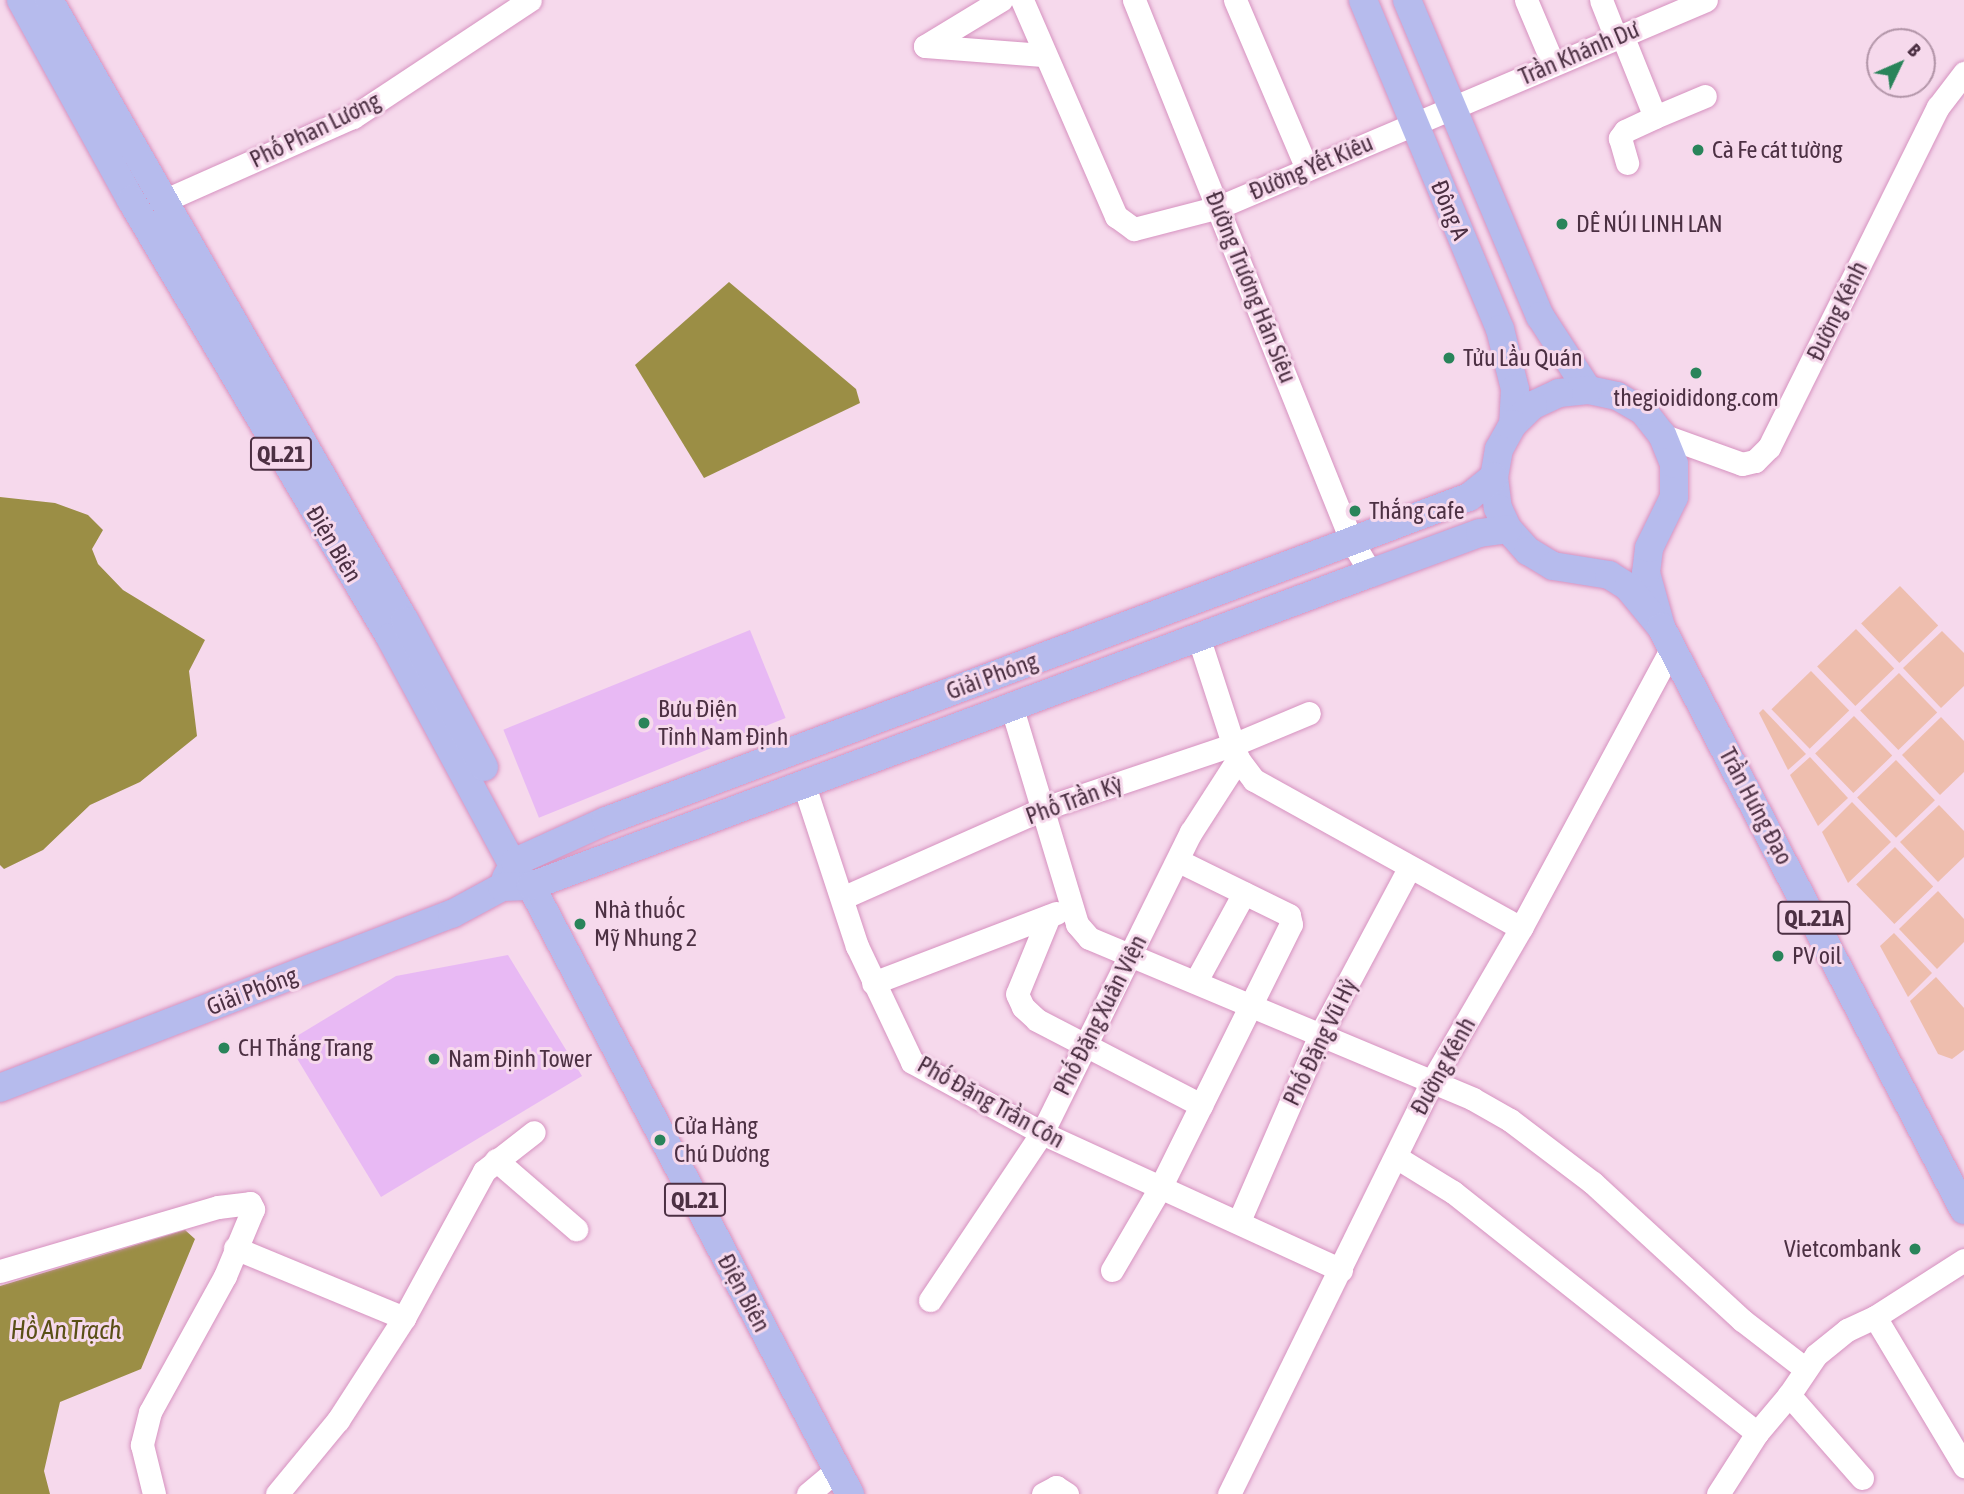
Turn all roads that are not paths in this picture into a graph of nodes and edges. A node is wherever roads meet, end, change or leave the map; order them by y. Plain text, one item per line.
1 (21, 0) edge
2 (49, 0) edge
3 (530, 0) edge
4 (1001, 0) edge
5 (1022, 0) edge
6 (1134, 0) edge
7 (1235, 0) edge
8 (1363, 0) edge
9 (1407, 0) edge
10 (1526, 0) edge
11 (1601, 0) edge
12 (1706, 0) edge
13 (1619, 37) junction
14 (1043, 55) junction
15 (1553, 64) junction
16 (1964, 74) edge
17 (1705, 96) dead end
18 (1452, 107) junction
19 (1655, 117) junction
20 (1414, 123) junction
21 (1627, 163) dead end
22 (1307, 169) junction
23 (163, 201) junction
24 (1219, 206) junction
25 (1588, 390) junction
26 (1513, 424) junction
27 (1662, 435) junction
28 (1494, 477) junction
29 (1662, 527) junction
30 (1508, 529) junction
31 (1351, 540) junction
32 (1582, 571) junction
33 (1371, 573) junction
34 (1198, 636) junction
35 (1667, 636) junction
36 (1011, 705) junction
37 (1309, 713) dead end
38 (1236, 751) junction
39 (803, 782) junction
40 (1045, 808) junction
41 (523, 858) junction
42 (1179, 861) junction
43 (1409, 868) junction
44 (502, 887) junction
45 (540, 891) junction
46 (1244, 893) junction
47 (842, 898) junction
48 (1072, 907) junction
49 (1049, 916) junction
50 (1521, 928) junction
51 (1130, 953) junction
52 (1196, 981) junction
53 (873, 982) junction
54 (1252, 1004) junction
55 (1320, 1035) junction
56 (1083, 1044) junction
57 (1432, 1081) junction
58 (0, 1088) edge
59 (1201, 1105) junction
60 (534, 1132) dead end
61 (1042, 1133) junction
62 (1396, 1157) junction
63 (496, 1160) junction
64 (1161, 1186) junction
65 (1964, 1210) edge
66 (1239, 1220) junction
67 (576, 1229) dead end
68 (235, 1248) junction
69 (1964, 1260) edge
70 (1112, 1270) dead end
71 (1341, 1270) junction
72 (0, 1271) edge
73 (930, 1300) dead end
74 (1875, 1317) junction
75 (404, 1318) junction
76 (1804, 1367) junction
77 (1789, 1395) junction
78 (1757, 1433) junction
79 (1964, 1466) edge
80 (1862, 1478) dead end
81 (844, 1482) edge
82 (154, 1494) edge
83 (277, 1494) edge
84 (808, 1494) edge
85 (1043, 1494) edge
86 (1067, 1494) edge
87 (1229, 1494) edge
88 (1718, 1494) edge

1 - 41 main road, Điện Biên / QL.21
2 - 23 main road, Điện Biên / QL.21
3 - 23 street, Phố Phan Lương
4 - 14 street
5 - 14 street, Đường Yết Kiêu
6 - 24 street, Đường Trương Hán Siêu
7 - 22 street
8 - 20 main road, Đông A
9 - 18 main road, Đông A
10 - 15 street
11 - 13 street
12 - 13 street, Trần Khánh Dư
13 - 15 street, Trần Khánh Dư
13 - 19 street
14 - 24 street, Đường Yết Kiêu
15 - 18 street, Trần Khánh Dư
16 - 27 street, Đường Kênh
17 - 19 street
18 - 20 street, Đường Yết Kiêu
18 - 25 main road, Đông A
19 - 21 street
20 - 22 street, Đường Yết Kiêu
20 - 26 main road, Đông A
22 - 24 street, Đường Yết Kiêu
23 - 41 main road, Điện Biên / QL.21
24 - 31 street, Đường Trương Hán Siêu
25 - 26 main road
25 - 27 main road
26 - 28 main road
27 - 29 main road
28 - 30 main road
28 - 31 main road, Giải Phóng
29 - 32 main road
29 - 35 main road
30 - 32 main road
30 - 33 main road, Giải Phóng
31 - 33 street, Đường Trương Hán Siêu
31 - 41 main road, Giải Phóng
32 - 35 main road
33 - 34 main road, Giải Phóng
34 - 36 main road, Giải Phóng
34 - 38 street
35 - 50 street, Đường Kênh
35 - 65 main road, Trần Hưng Đạo / QL.21A
36 - 39 main road, Giải Phóng
36 - 40 street
37 - 38 street, Phố Trần Kỳ
38 - 40 street, Phố Trần Kỳ
38 - 42 street, Phố Đặng Xuân Viện
38 - 43 street
39 - 45 main road, Giải Phóng
39 - 47 street, Phố Đặng Trần Côn
40 - 47 street, Phố Trần Kỳ
40 - 48 street
41 - 44 main road
41 - 45 main road, Điện Biên / QL.21
42 - 46 street
42 - 51 street, Phố Đặng Xuân Viện
43 - 50 street
43 - 55 street, Phố Đặng Vũ Hỷ
44 - 45 main road, Giải Phóng
44 - 58 main road, Giải Phóng
45 - 81 main road, Điện Biên / QL.21
46 - 52 street
46 - 54 street
47 - 53 street, Phố Đặng Trần Côn
48 - 49 street
48 - 51 street
49 - 53 street
49 - 56 street
50 - 57 street, Đường Kênh
51 - 52 street
51 - 56 street, Phố Đặng Xuân Viện
52 - 54 street
53 - 61 street, Phố Đặng Trần Côn
54 - 55 street
54 - 59 street
55 - 57 street
55 - 66 street, Phố Đặng Vũ Hỷ
56 - 59 street
56 - 61 street, Phố Đặng Xuân Viện
57 - 62 street, Đường Kênh
57 - 76 street
59 - 64 street
60 - 63 street
61 - 64 street, Phố Đặng Trần Côn
61 - 73 street, Phố Đặng Xuân Viện
62 - 71 street, Đường Kênh
62 - 78 street
63 - 67 street
63 - 75 street
64 - 66 street, Phố Đặng Trần Côn
64 - 70 street
66 - 71 street, Phố Đặng Trần Côn
68 - 72 street
68 - 75 street
68 - 82 street
69 - 74 street
71 - 87 street, Đường Kênh
74 - 76 street
74 - 79 street
75 - 83 street
76 - 77 street
77 - 78 street
77 - 80 street
78 - 88 street
81 - 84 street
85 - 86 street

